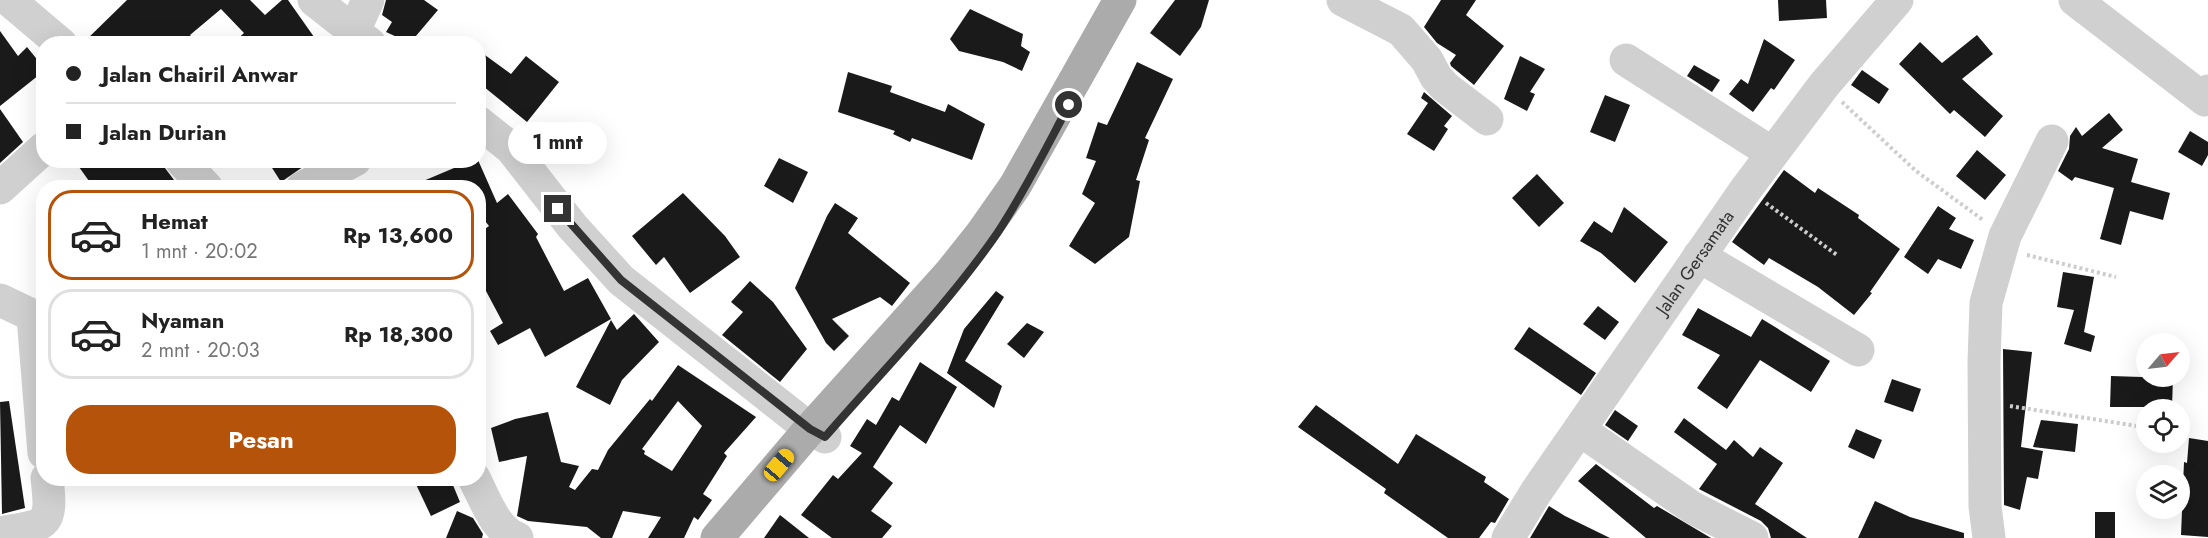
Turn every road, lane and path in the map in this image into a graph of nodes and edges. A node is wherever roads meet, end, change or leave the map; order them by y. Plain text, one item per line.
1 (9, 0) edge
2 (314, 0) edge
3 (368, 0) edge
4 (1120, 0) edge
5 (1132, 0) edge
6 (1343, 0) edge
7 (1898, 0) edge
8 (2075, 0) edge
9 (52, 36) edge
10 (361, 36) edge
11 (362, 36) edge
12 (1626, 60) dead end
13 (1824, 85) junction
14 (2208, 91) edge
15 (1487, 119) dead end
16 (486, 128) edge
17 (2052, 141) dead end
18 (1772, 153) junction
19 (36, 155) edge
20 (188, 168) edge
21 (340, 168) edge
22 (200, 180) edge
23 (317, 180) edge
24 (0, 188) edge
25 (1746, 189) junction
26 (2003, 242) junction
27 (1837, 255) dead end
28 (1699, 256) junction
29 (2116, 277) dead end
30 (0, 300) edge
31 (36, 319) edge
32 (1858, 350) dead end
33 (1985, 402) junction
34 (2136, 426) edge
35 (1580, 430) junction
36 (817, 433) junction
37 (48, 486) edge
38 (478, 486) edge
39 (0, 533) edge
40 (517, 538) edge
41 (717, 538) edge
42 (732, 538) edge
43 (1508, 538) edge
44 (1752, 538) edge
45 (1989, 538) edge

1 - 9 street
2 - 10 street
3 - 11 street
4 - 36 main road
5 - 36 main road
6 - 15 street
7 - 13 street, Jalan Gersamata
8 - 14 street
12 - 18 street
13 - 18 street, Jalan Gersamata
13 - 26 path
16 - 36 street
17 - 26 street
18 - 25 street, Jalan Gersamata
19 - 24 street
20 - 22 street
21 - 23 street
25 - 27 path
25 - 28 street, Jalan Gersamata
26 - 29 path
26 - 33 street
28 - 32 street
28 - 35 street, Jalan Gersamata
30 - 31 street
33 - 34 path
33 - 45 street
35 - 43 street, Jalan Gersamata
35 - 44 street
36 - 41 main road
36 - 42 main road
37 - 39 street
38 - 40 street

